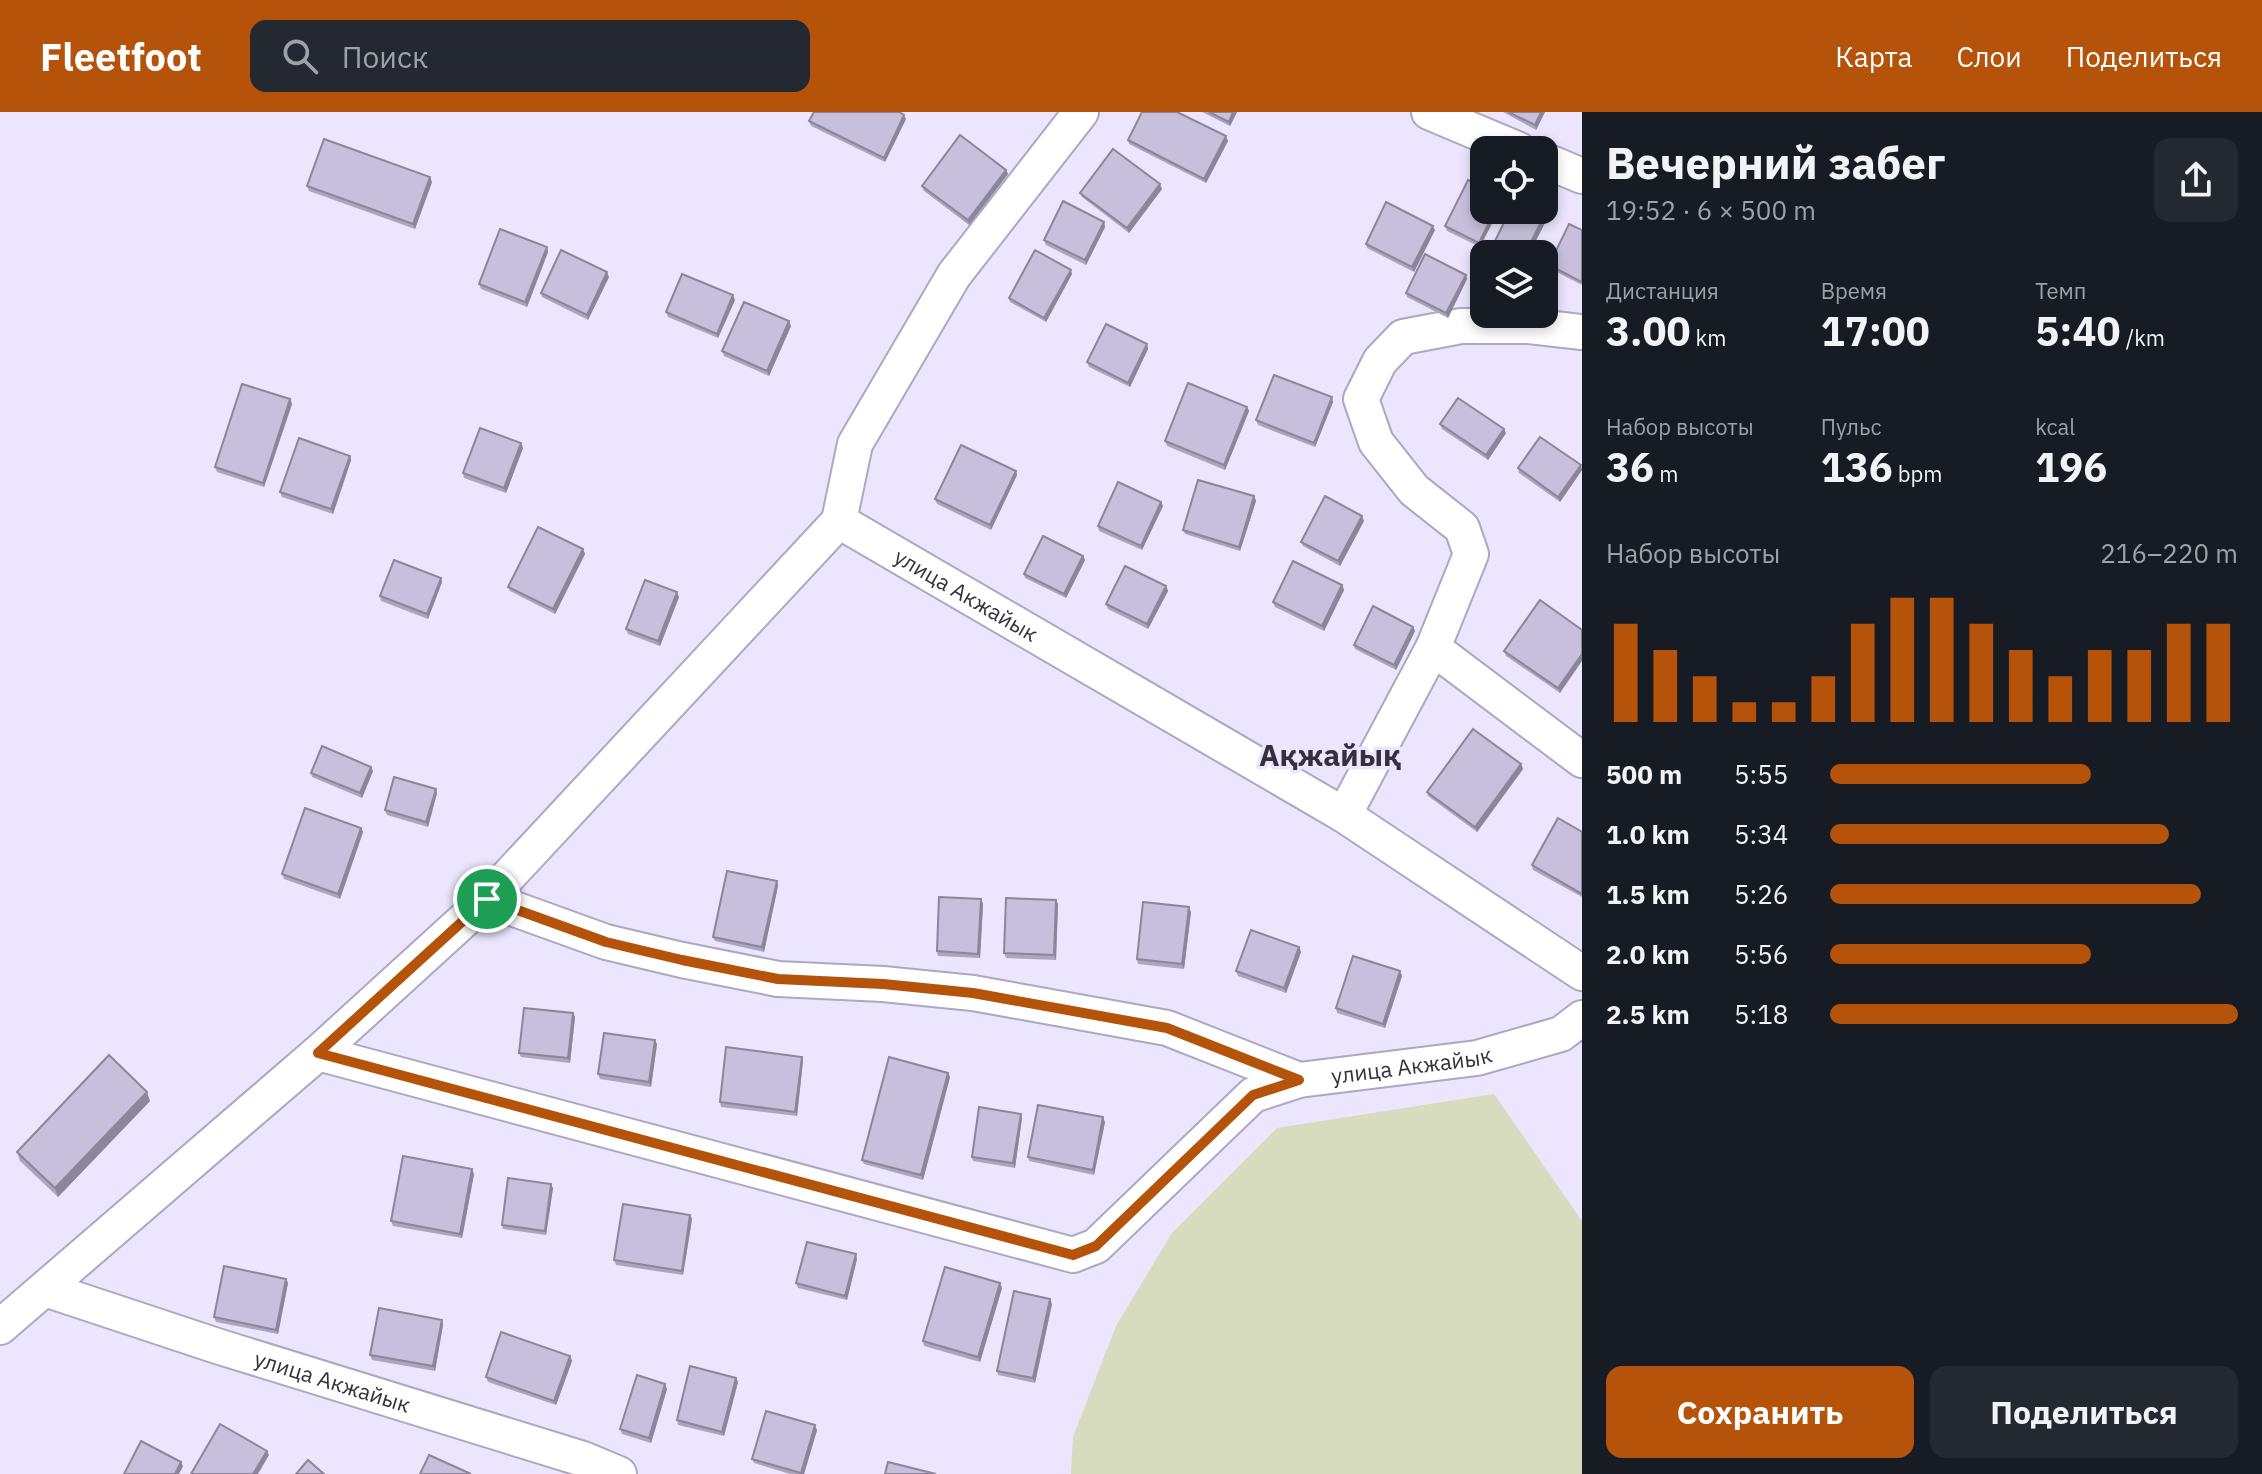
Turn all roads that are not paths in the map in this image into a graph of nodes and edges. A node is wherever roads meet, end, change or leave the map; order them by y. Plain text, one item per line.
1 (1081, 112) edge
2 (1429, 112) edge
3 (1486, 136) edge
4 (1558, 166) edge
5 (1582, 176) edge
6 (1582, 332) edge
7 (839, 521) junction
8 (1433, 648) junction
9 (1582, 760) edge
10 (1344, 815) junction
11 (487, 899) junction
12 (1582, 973) edge
13 (1582, 1018) edge
14 (318, 1053) junction
15 (1299, 1080) junction
16 (45, 1289) junction
17 (0, 1327) edge
18 (619, 1474) edge

1 - 7 street
2 - 3 street
4 - 5 street
6 - 8 street
7 - 10 street, улица Акжайык
7 - 11 street
8 - 9 street
8 - 10 street
10 - 12 street, улица Акжайык
11 - 14 street
11 - 15 street
13 - 15 street, улица Акжайык
14 - 15 street, улица Акжайык
14 - 16 street
16 - 17 street
16 - 18 street, улица Акжайык

